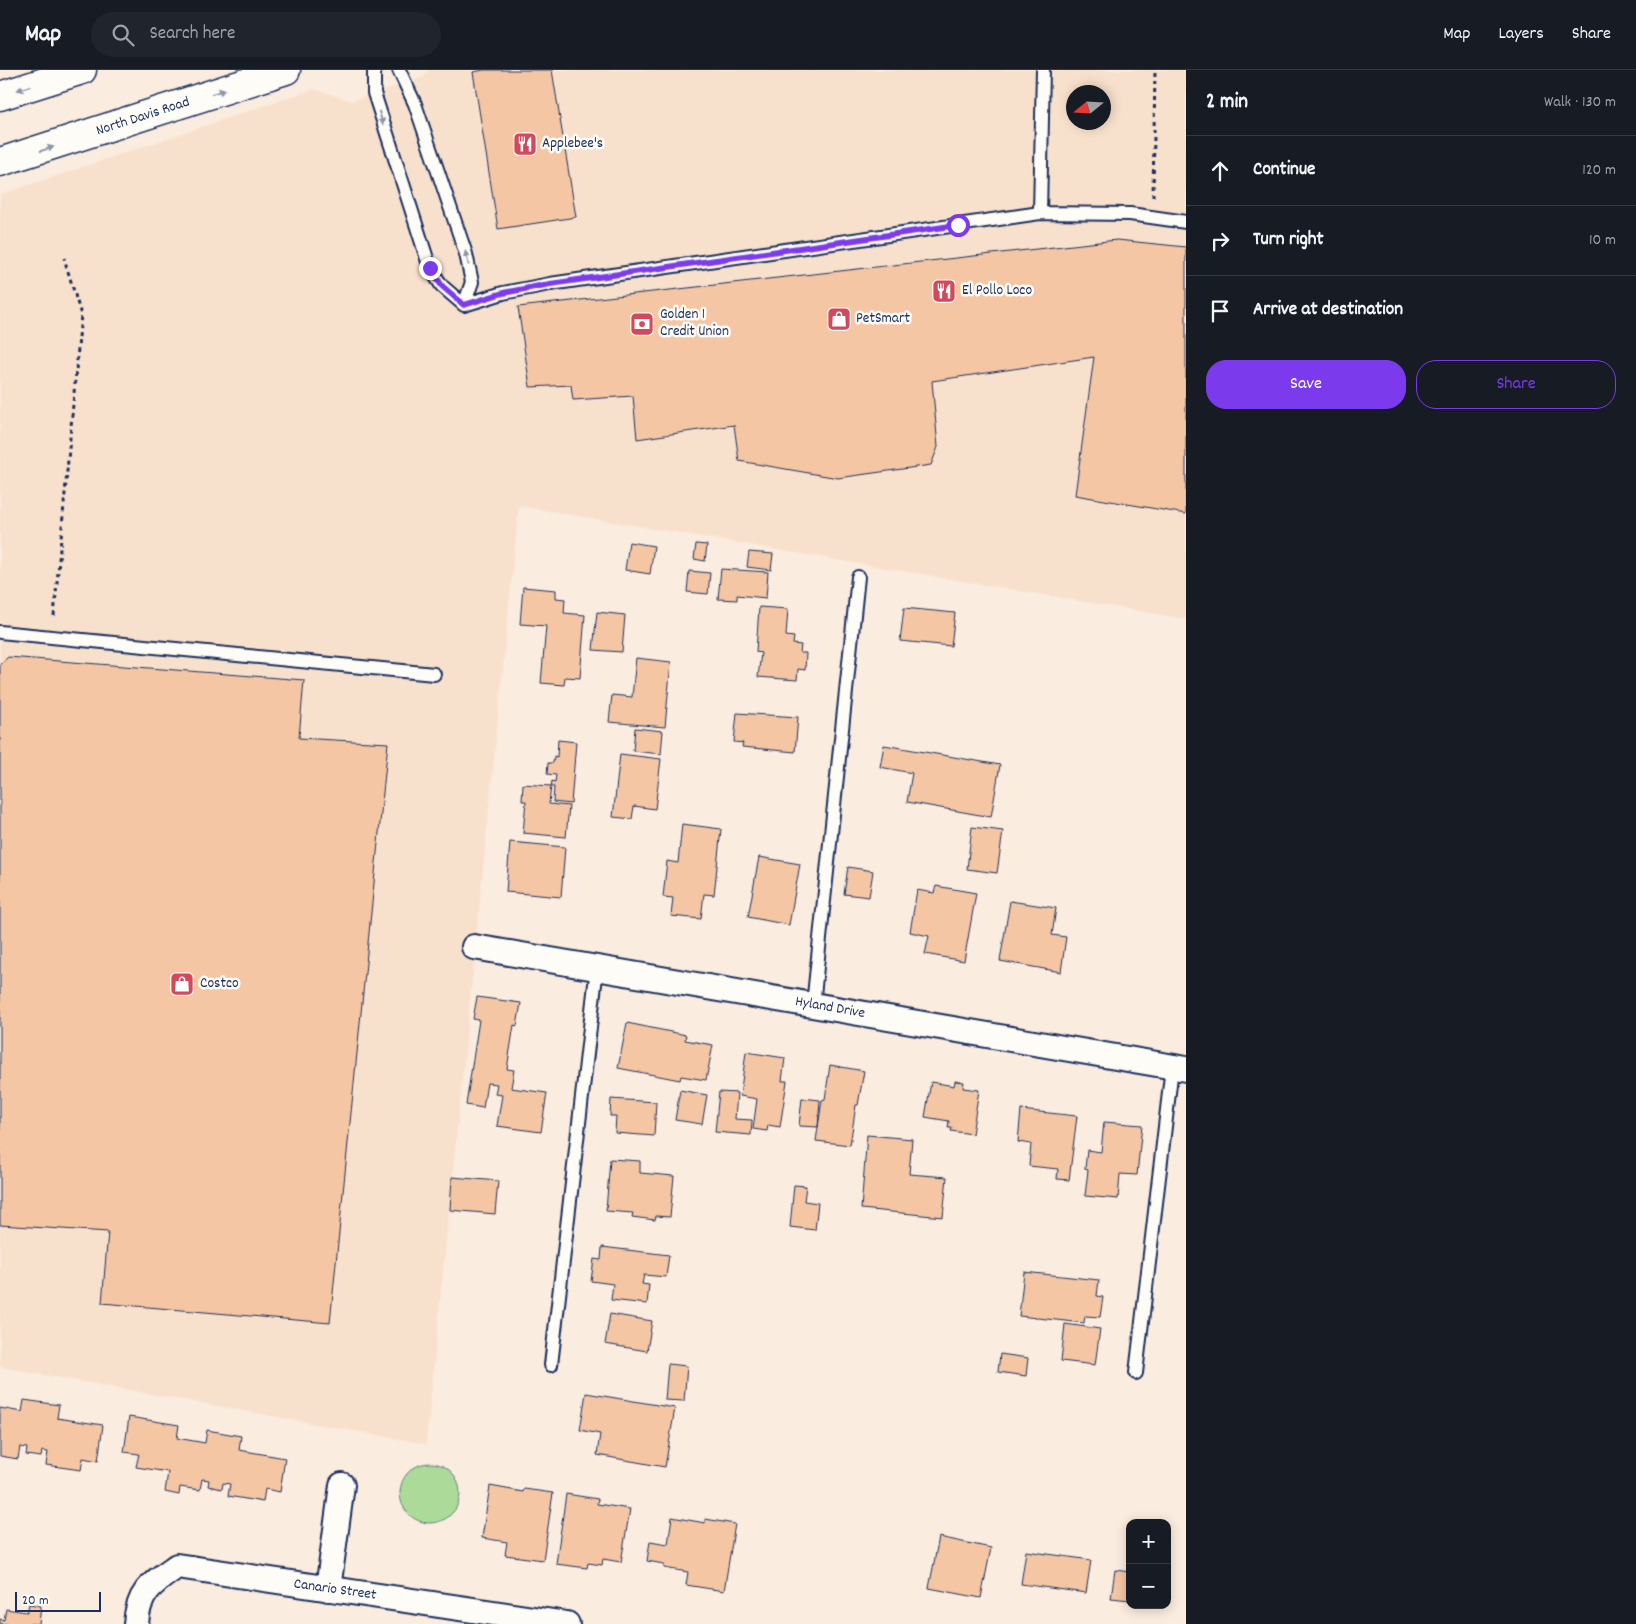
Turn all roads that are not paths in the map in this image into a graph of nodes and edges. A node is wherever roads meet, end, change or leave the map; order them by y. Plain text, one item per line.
1 (82, 70) edge
2 (286, 70) edge
3 (374, 70) edge
4 (399, 70) edge
5 (1042, 70) edge
6 (0, 96) edge
7 (0, 162) edge
8 (1040, 214) junction
9 (1186, 222) edge
10 (464, 305) junction
11 (858, 578) dead end
12 (0, 632) edge
13 (434, 674) dead end
14 (474, 946) dead end
15 (597, 967) junction
16 (813, 1005) junction
17 (1179, 1068) edge
18 (551, 1365) dead end
19 (1136, 1373) dead end
20 (342, 1485) dead end
21 (328, 1589) junction
22 (136, 1624) edge
23 (567, 1624) edge

1 -> 6 main road
7 -> 2 main road, North Davis Road
3 -> 10 lane
10 -> 4 lane
5 - 8 lane
8 - 9 lane
8 - 10 lane
11 - 16 lane
12 - 13 lane
14 - 15 street, Hyland Drive
15 - 16 street, Hyland Drive
15 - 18 lane
16 - 17 street, Hyland Drive
17 - 19 lane
20 - 21 street
21 - 22 street, Canario Street
21 - 23 street, Canario Street

